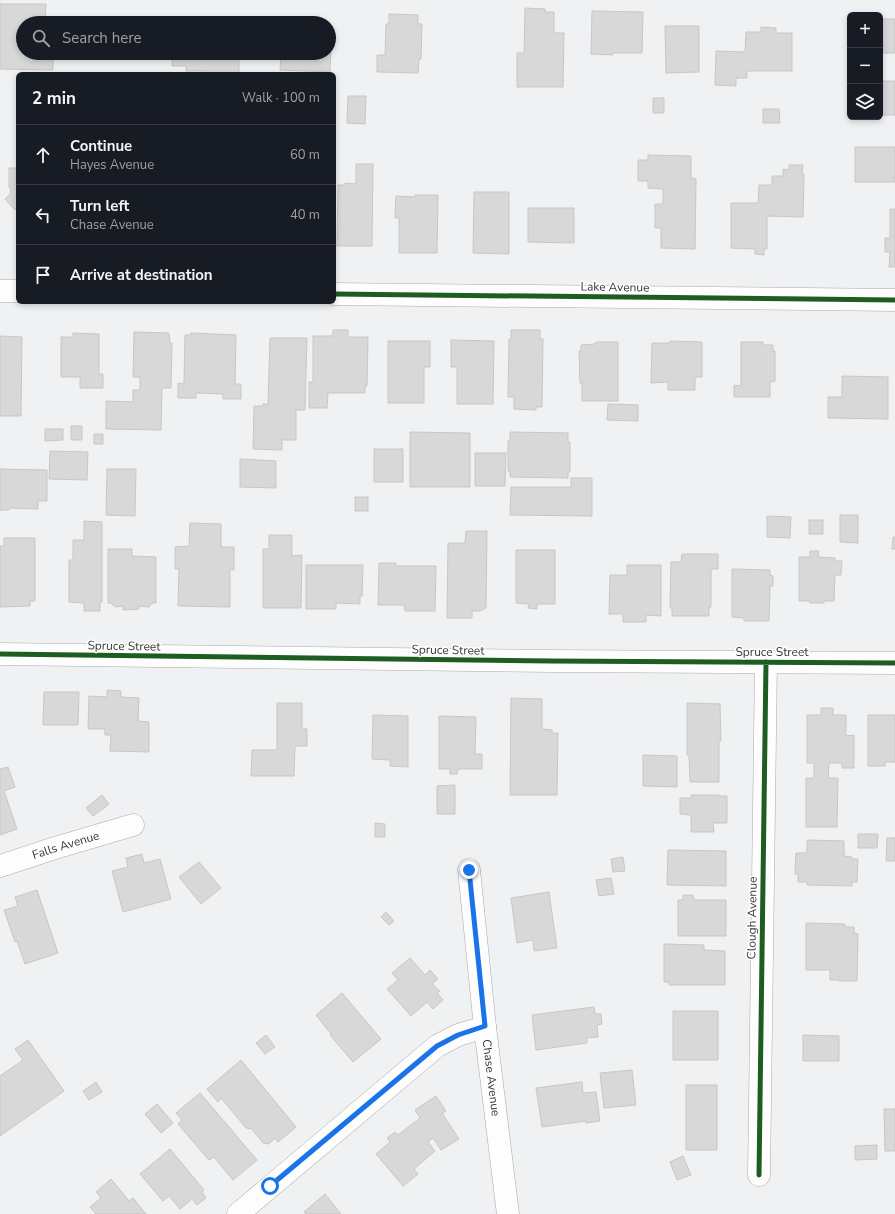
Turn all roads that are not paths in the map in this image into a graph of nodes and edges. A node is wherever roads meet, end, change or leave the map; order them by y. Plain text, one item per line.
1 (0, 291) edge
2 (16, 291) edge
3 (336, 294) edge
4 (895, 300) edge
5 (0, 654) edge
6 (766, 662) junction
7 (895, 663) edge
8 (133, 825) dead end
9 (0, 866) edge
10 (469, 870) dead end
11 (485, 1026) junction
12 (759, 1175) dead end
13 (238, 1214) edge
14 (508, 1214) edge

1 - 2 street
3 - 4 street, Lake Avenue
5 - 6 street, Spruce Street
6 - 7 street, Spruce Street
6 - 12 street, Clough Avenue
8 - 9 street, Falls Avenue
10 - 11 street, Chase Avenue
11 - 13 street
11 - 14 street, Chase Avenue

